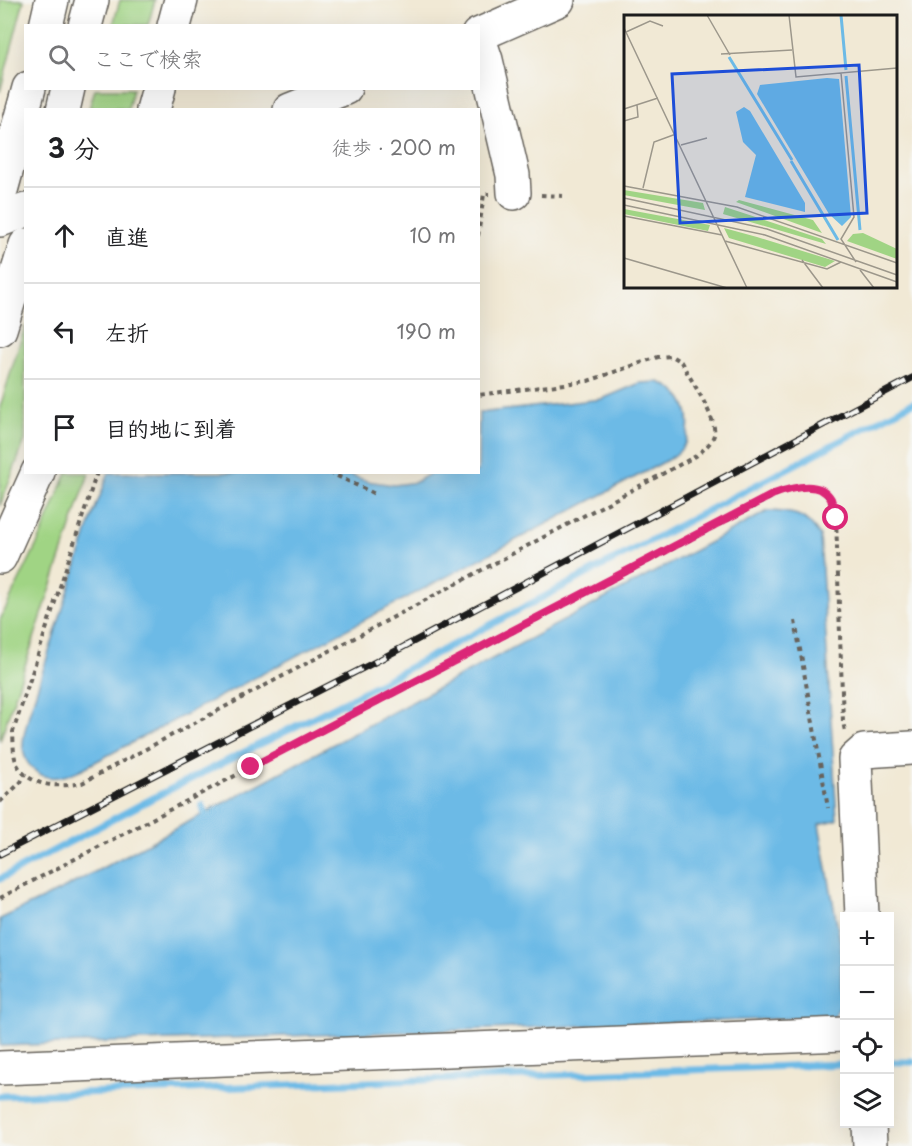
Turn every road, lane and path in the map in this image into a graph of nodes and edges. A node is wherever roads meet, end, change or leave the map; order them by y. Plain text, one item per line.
1 (52, 0) edge
2 (92, 0) edge
3 (181, 0) edge
4 (548, 2) edge
5 (46, 24) edge
6 (86, 24) edge
7 (175, 24) edge
8 (480, 34) edge
9 (480, 41) edge
10 (28, 90) edge
11 (68, 90) edge
12 (158, 90) edge
13 (340, 90) edge
14 (63, 108) edge
15 (154, 108) edge
16 (295, 108) edge
17 (3, 184) edge
18 (514, 193) dead end
19 (24, 211) edge
20 (0, 220) edge
21 (24, 252) edge
22 (0, 329) edge
23 (480, 395) edge
24 (37, 474) edge
25 (96, 474) edge
26 (333, 474) edge
27 (377, 495) dead end
28 (0, 557) edge
29 (795, 621) dead end
30 (912, 748) edge
31 (859, 755) junction
32 (25, 773) junction
33 (0, 802) edge
34 (830, 819) dead end
35 (0, 898) edge
36 (862, 912) edge
37 (840, 1034) edge
38 (0, 1068) edge
39 (869, 1128) edge
40 (870, 1146) edge

1 - 5 main road
2 - 6 main road
3 - 7 main road
4 - 8 main road
9 - 18 main road
10 - 17 main road
11 - 14 main road
12 - 15 main road
13 - 16 main road
19 - 20 main road
21 - 22 main road
23 - 32 path
24 - 28 main road
25 - 32 path
26 - 27 path
29 - 34 path
30 - 31 main road
31 - 35 path
31 - 36 main road
32 - 33 path
37 - 38 main road
39 - 40 main road

